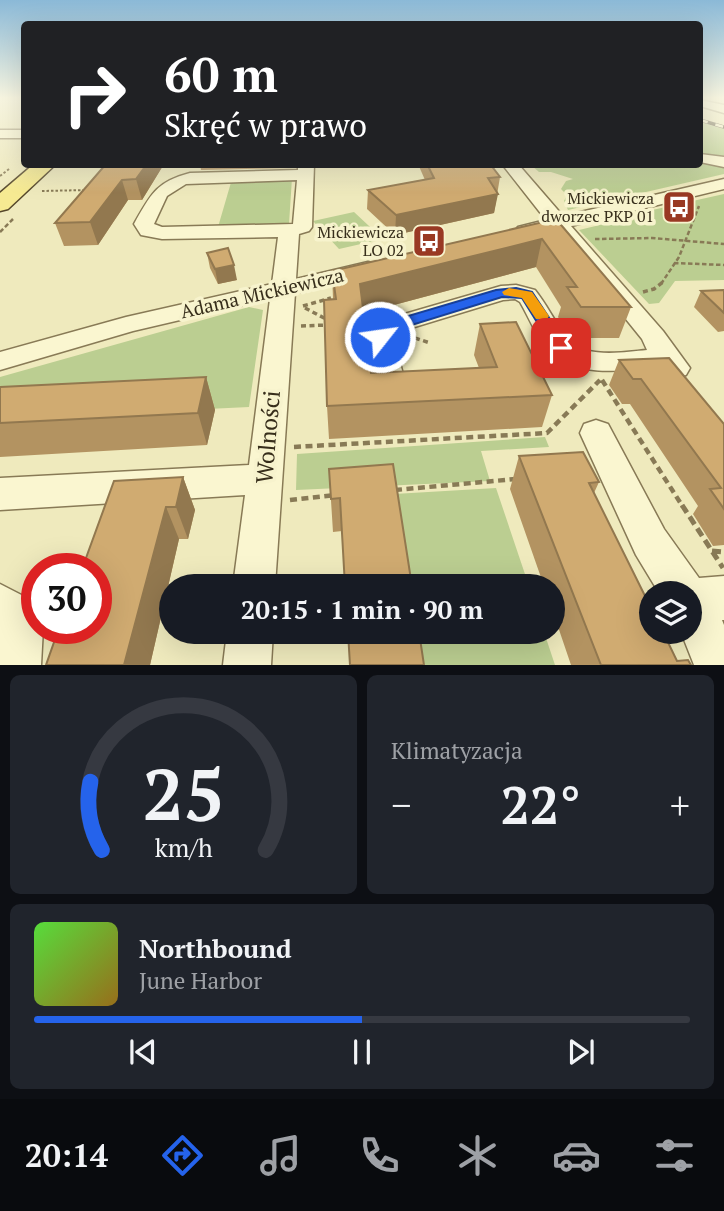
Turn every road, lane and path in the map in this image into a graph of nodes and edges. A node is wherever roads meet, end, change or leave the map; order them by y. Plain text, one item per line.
1 (0, 134) edge
2 (21, 134) edge
3 (703, 159) edge
4 (724, 162) edge
5 (26, 168) edge
6 (42, 168) edge
7 (513, 169) edge
8 (306, 170) edge
9 (724, 184) edge
10 (0, 188) edge
11 (90, 190) edge
12 (42, 191) dead end
13 (696, 201) dead end
14 (0, 204) edge
15 (560, 223) junction
16 (289, 230) junction
17 (508, 235) edge
18 (594, 239) dead end
19 (684, 241) junction
20 (724, 244) edge
21 (394, 263) edge
22 (674, 263) junction
23 (724, 265) edge
24 (642, 293) dead end
25 (294, 301) junction
26 (331, 310) edge
27 (332, 321) edge
28 (126, 324) junction
29 (337, 325) edge
30 (293, 327) dead end
31 (0, 344) edge
32 (668, 358) junction
33 (0, 361) edge
34 (389, 378) edge
35 (616, 378) dead end
36 (602, 379) junction
37 (692, 387) edge
38 (596, 433) dead end
39 (288, 448) dead end
40 (527, 478) edge
41 (274, 490) junction
42 (392, 490) edge
43 (0, 494) edge
44 (338, 495) edge
45 (712, 551) junction
46 (724, 552) edge
47 (724, 569) edge
48 (256, 574) edge
49 (676, 581) edge
50 (724, 598) edge
51 (702, 600) edge
52 (0, 606) edge
53 (702, 628) edge
54 (249, 644) edge
55 (17, 665) edge
56 (247, 665) edge
57 (718, 665) edge

1 - 2 street
3 - 4 street
5 - 10 main road
6 - 14 main road
7 - 15 street
8 - 16 street
8 - 16 street
9 - 15 street
11 - 12 path
13 - 19 path
15 - 17 street
15 - 32 street
16 - 25 street, Wolności
18 - 19 path
19 - 20 path
19 - 22 path
21 - 25 street, Adama Mickiewicza
22 - 23 path
22 - 24 path
25 - 26 path
25 - 27 path
25 - 28 street, Adama Mickiewicza
25 - 41 street, Wolności
28 - 31 street, Adama Mickiewicza
28 - 33 street, Adama Mickiewicza
29 - 30 path
32 - 34 street
32 - 37 street
35 - 36 path
36 - 39 path
36 - 45 path
38 - 49 street
40 - 42 path
41 - 43 street
41 - 44 path
41 - 48 street, Wolności
45 - 46 path
45 - 47 path
50 - 51 street
52 - 55 street
53 - 57 street
54 - 56 street

